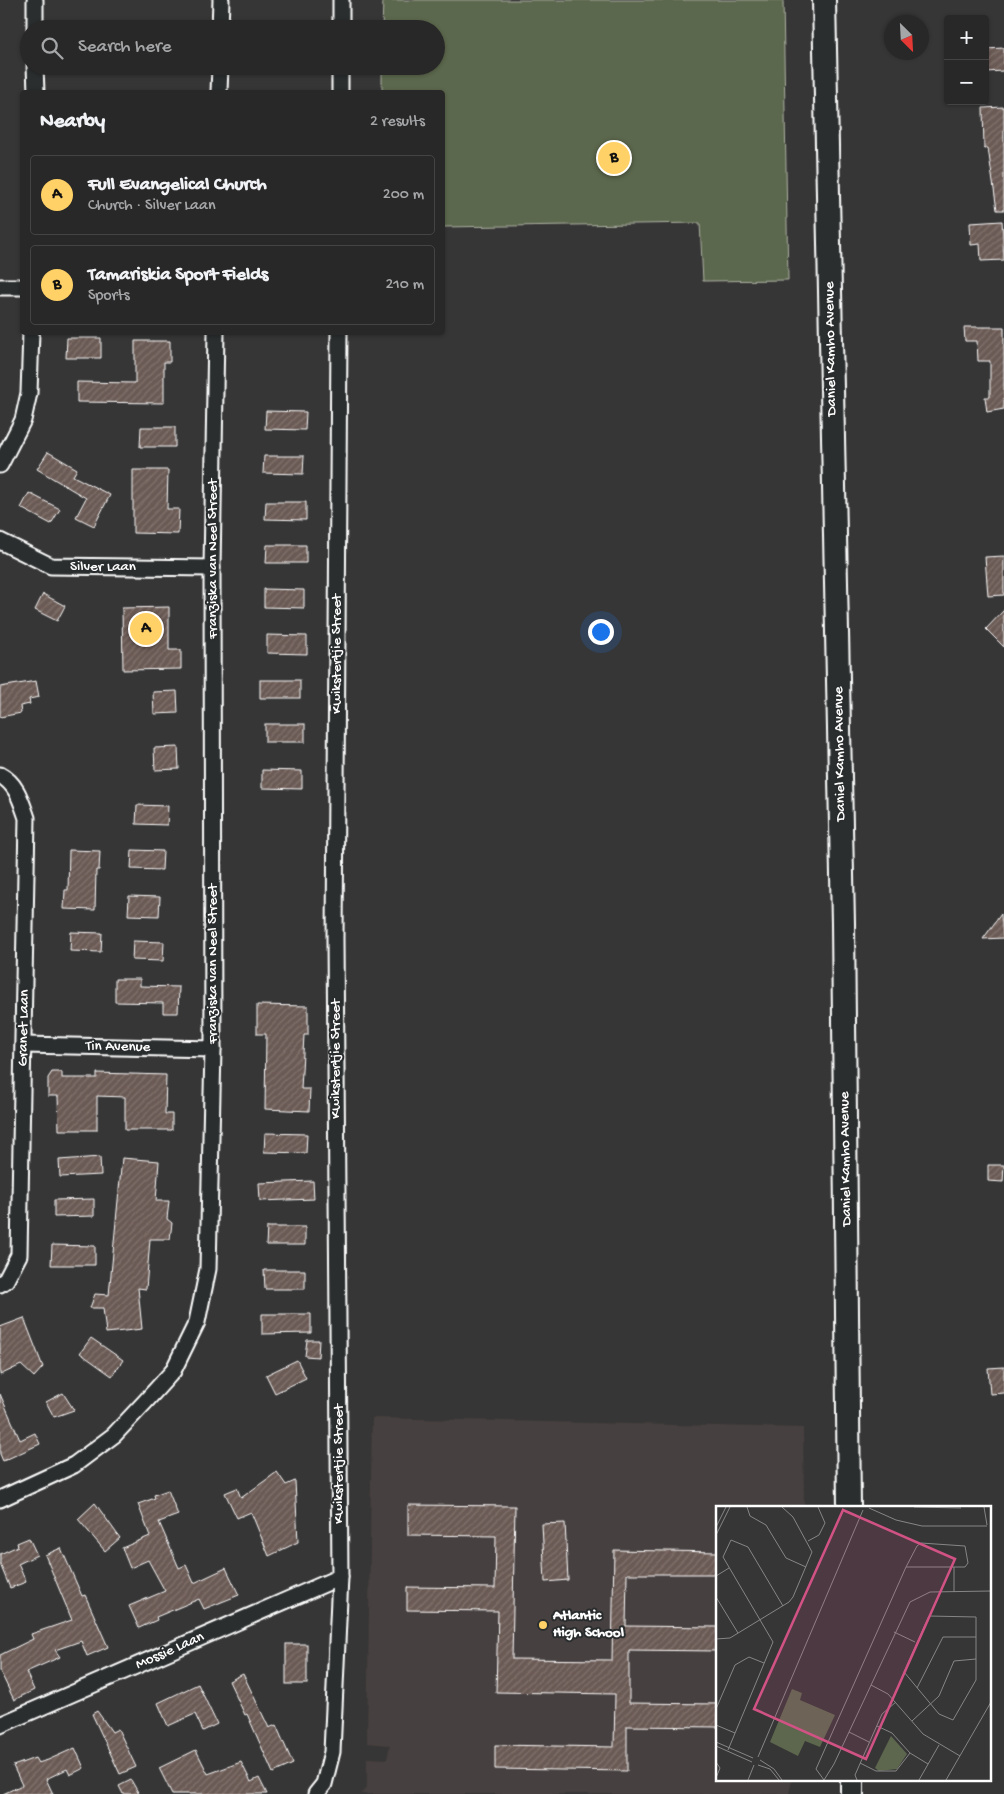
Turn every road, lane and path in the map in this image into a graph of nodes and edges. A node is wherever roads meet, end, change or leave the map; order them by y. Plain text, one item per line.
1 (35, 0) edge
2 (221, 0) edge
3 (341, 0) edge
4 (824, 0) edge
5 (35, 20) edge
6 (220, 20) edge
7 (341, 20) edge
8 (36, 75) edge
9 (220, 75) edge
10 (340, 75) edge
11 (36, 90) edge
12 (220, 90) edge
13 (340, 90) edge
14 (0, 287) edge
15 (20, 287) edge
16 (31, 335) edge
17 (216, 335) edge
18 (339, 335) edge
19 (0, 465) edge
20 (0, 541) edge
21 (212, 568) junction
22 (0, 775) edge
23 (24, 1044) junction
24 (213, 1049) junction
25 (0, 1284) edge
26 (0, 1499) edge
27 (850, 1506) edge
28 (340, 1576) junction
29 (0, 1725) edge
30 (320, 1789) edge

1 - 5 street
2 - 6 street
3 - 7 street
4 - 27 main road, Daniel Kamho Avenue
8 - 11 street
9 - 12 street
10 - 13 street
14 - 15 street
16 - 19 street
17 - 21 street, Franziska van Neel Street
18 - 28 street, Kwikstertjie Street
20 - 21 street, Silver Laan
21 - 24 street, Franziska van Neel Street
22 - 23 street, Granet Laan
23 - 24 street, Tin Avenue
23 - 25 street, Granet Laan
24 - 26 street, Franziska van Neel Street
28 - 29 street, Mossie Laan
28 - 30 street, Kwikstertjie Street

